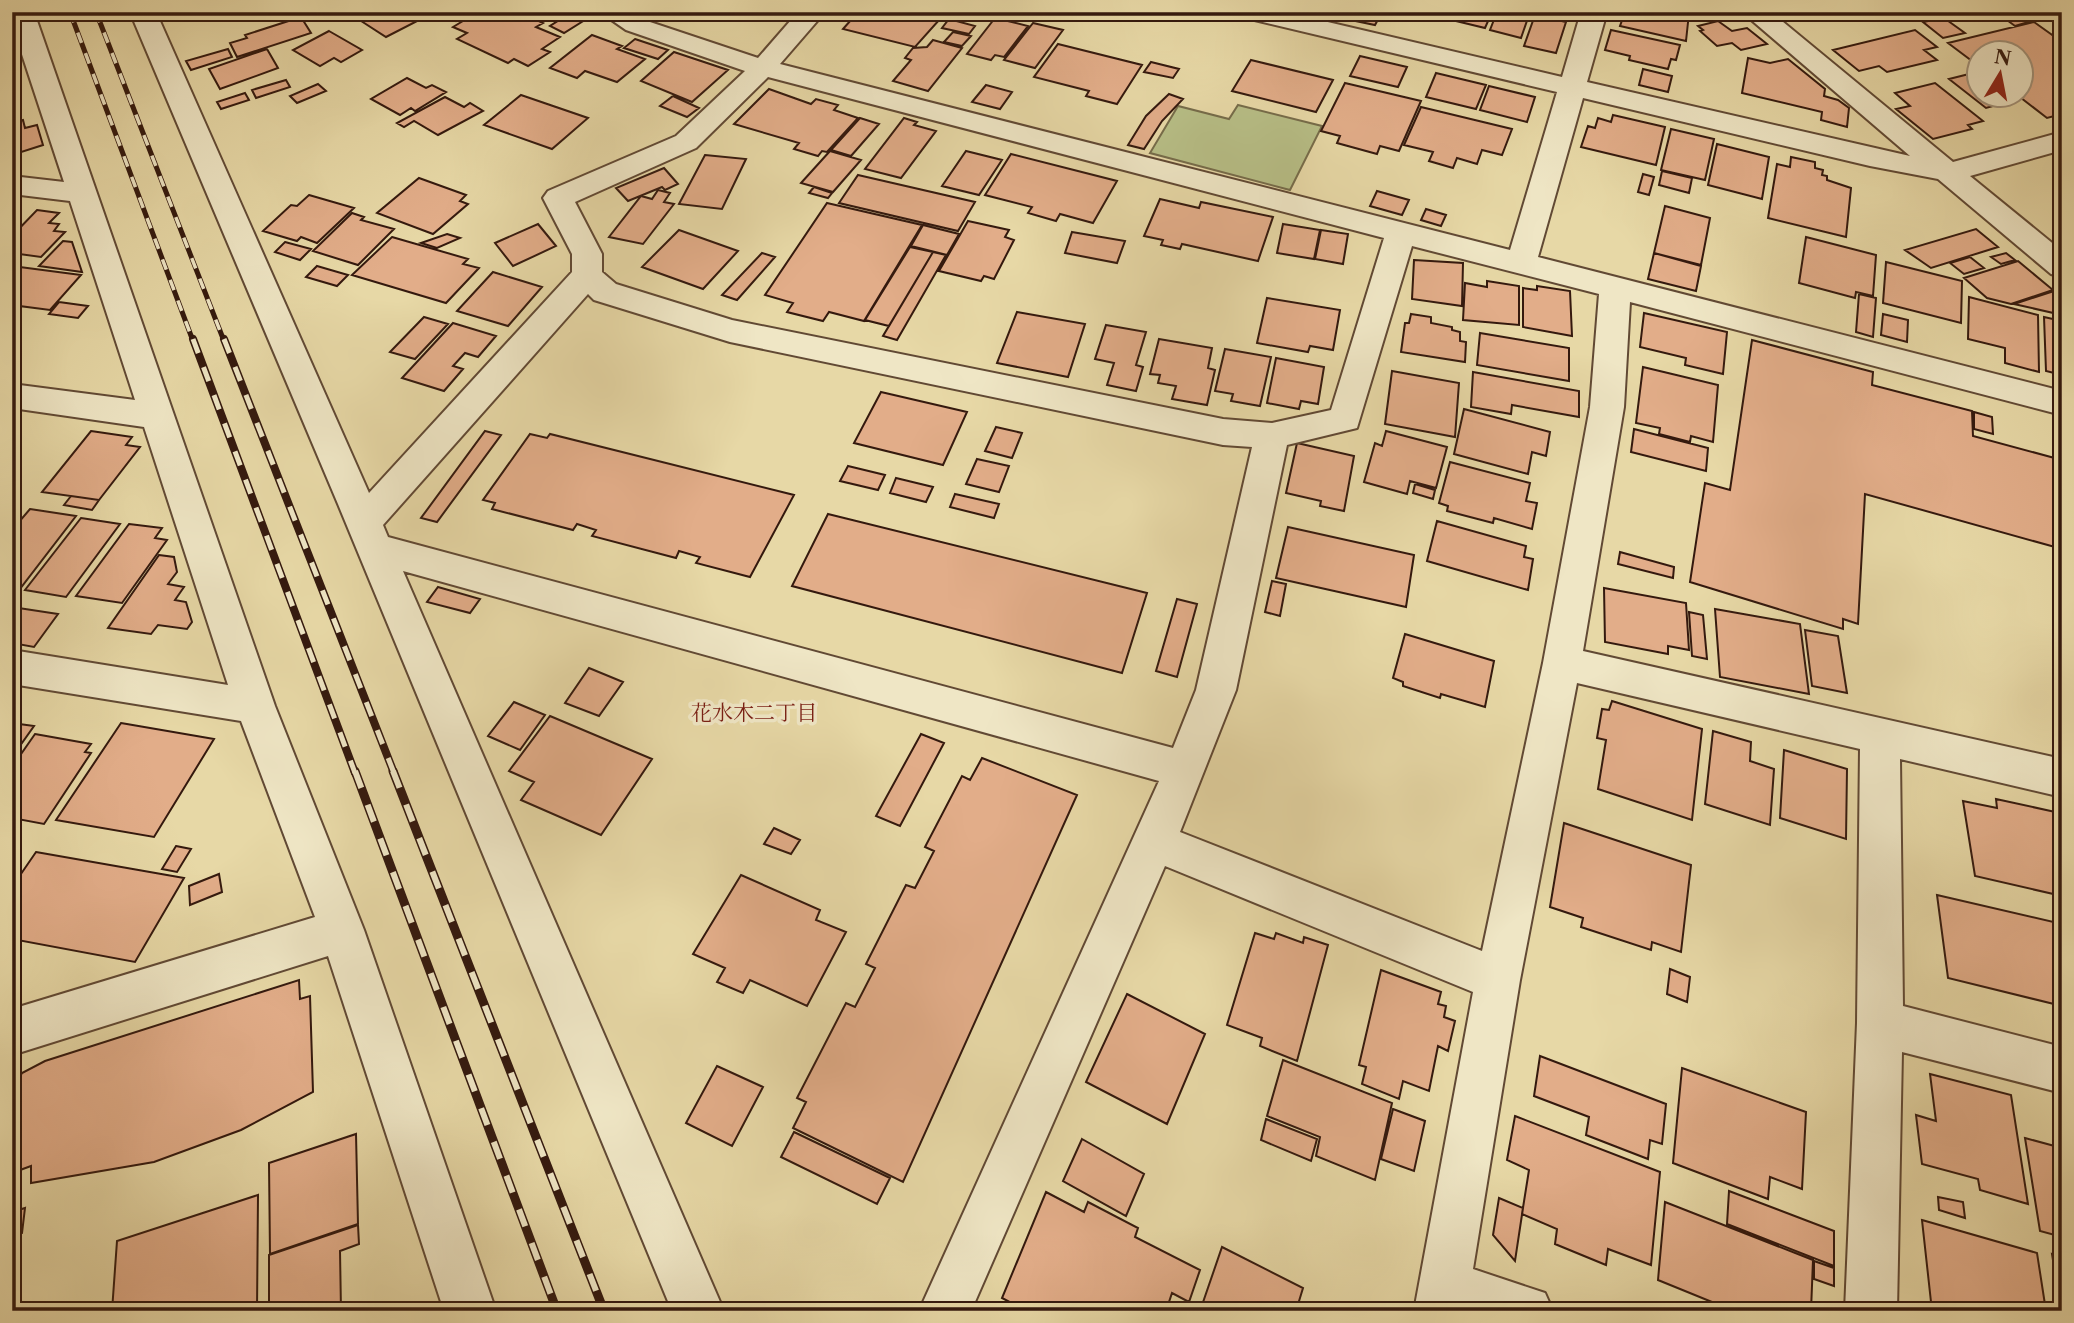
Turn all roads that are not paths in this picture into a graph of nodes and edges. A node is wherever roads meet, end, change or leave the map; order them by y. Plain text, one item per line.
1 (21, 12) edge
2 (143, 12) edge
3 (613, 12) edge
4 (812, 12) edge
5 (1251, 12) edge
6 (1594, 12) edge
7 (1755, 12) edge
8 (763, 68) junction
9 (1573, 88) junction
10 (2062, 141) edge
11 (1950, 172) junction
12 (12, 186) edge
13 (82, 193) junction
14 (1401, 232) junction
15 (1521, 263) junction
16 (2062, 267) edge
17 (587, 275) junction
18 (1615, 287) junction
19 (12, 396) edge
20 (2062, 403) edge
21 (158, 416) junction
22 (1272, 436) junction
23 (368, 536) junction
24 (1562, 663) junction
25 (12, 667) edge
26 (255, 706) junction
27 (1880, 738) junction
28 (1185, 770) junction
29 (2062, 778) edge
30 (1155, 842) junction
31 (342, 930) junction
32 (1498, 981) junction
33 (1880, 1023) junction
34 (12, 1032) edge
35 (2062, 1070) edge
36 (1443, 1298) edge
37 (470, 1311) edge
38 (698, 1311) edge
39 (945, 1311) edge
40 (1527, 1311) edge
41 (1871, 1311) edge

1 - 13 street
2 - 23 street
3 - 8 street
4 - 8 street
5 - 9 street
6 - 9 street
7 - 11 street
8 - 14 street
8 - 17 street
9 - 11 street
9 - 15 street
10 - 11 street
11 - 16 street
12 - 13 street
13 - 21 street
14 - 15 street
14 - 22 street
15 - 18 street
17 - 22 street
17 - 23 street
18 - 20 street
18 - 24 street
19 - 21 street
21 - 26 street
22 - 28 street
23 - 28 street
23 - 38 street
24 - 27 street
24 - 32 street
25 - 26 street
26 - 31 street
27 - 29 street
27 - 33 street
28 - 30 street
30 - 32 street
30 - 39 street
31 - 34 street
31 - 37 street
32 - 36 street
33 - 35 street
33 - 41 street
36 - 40 street

